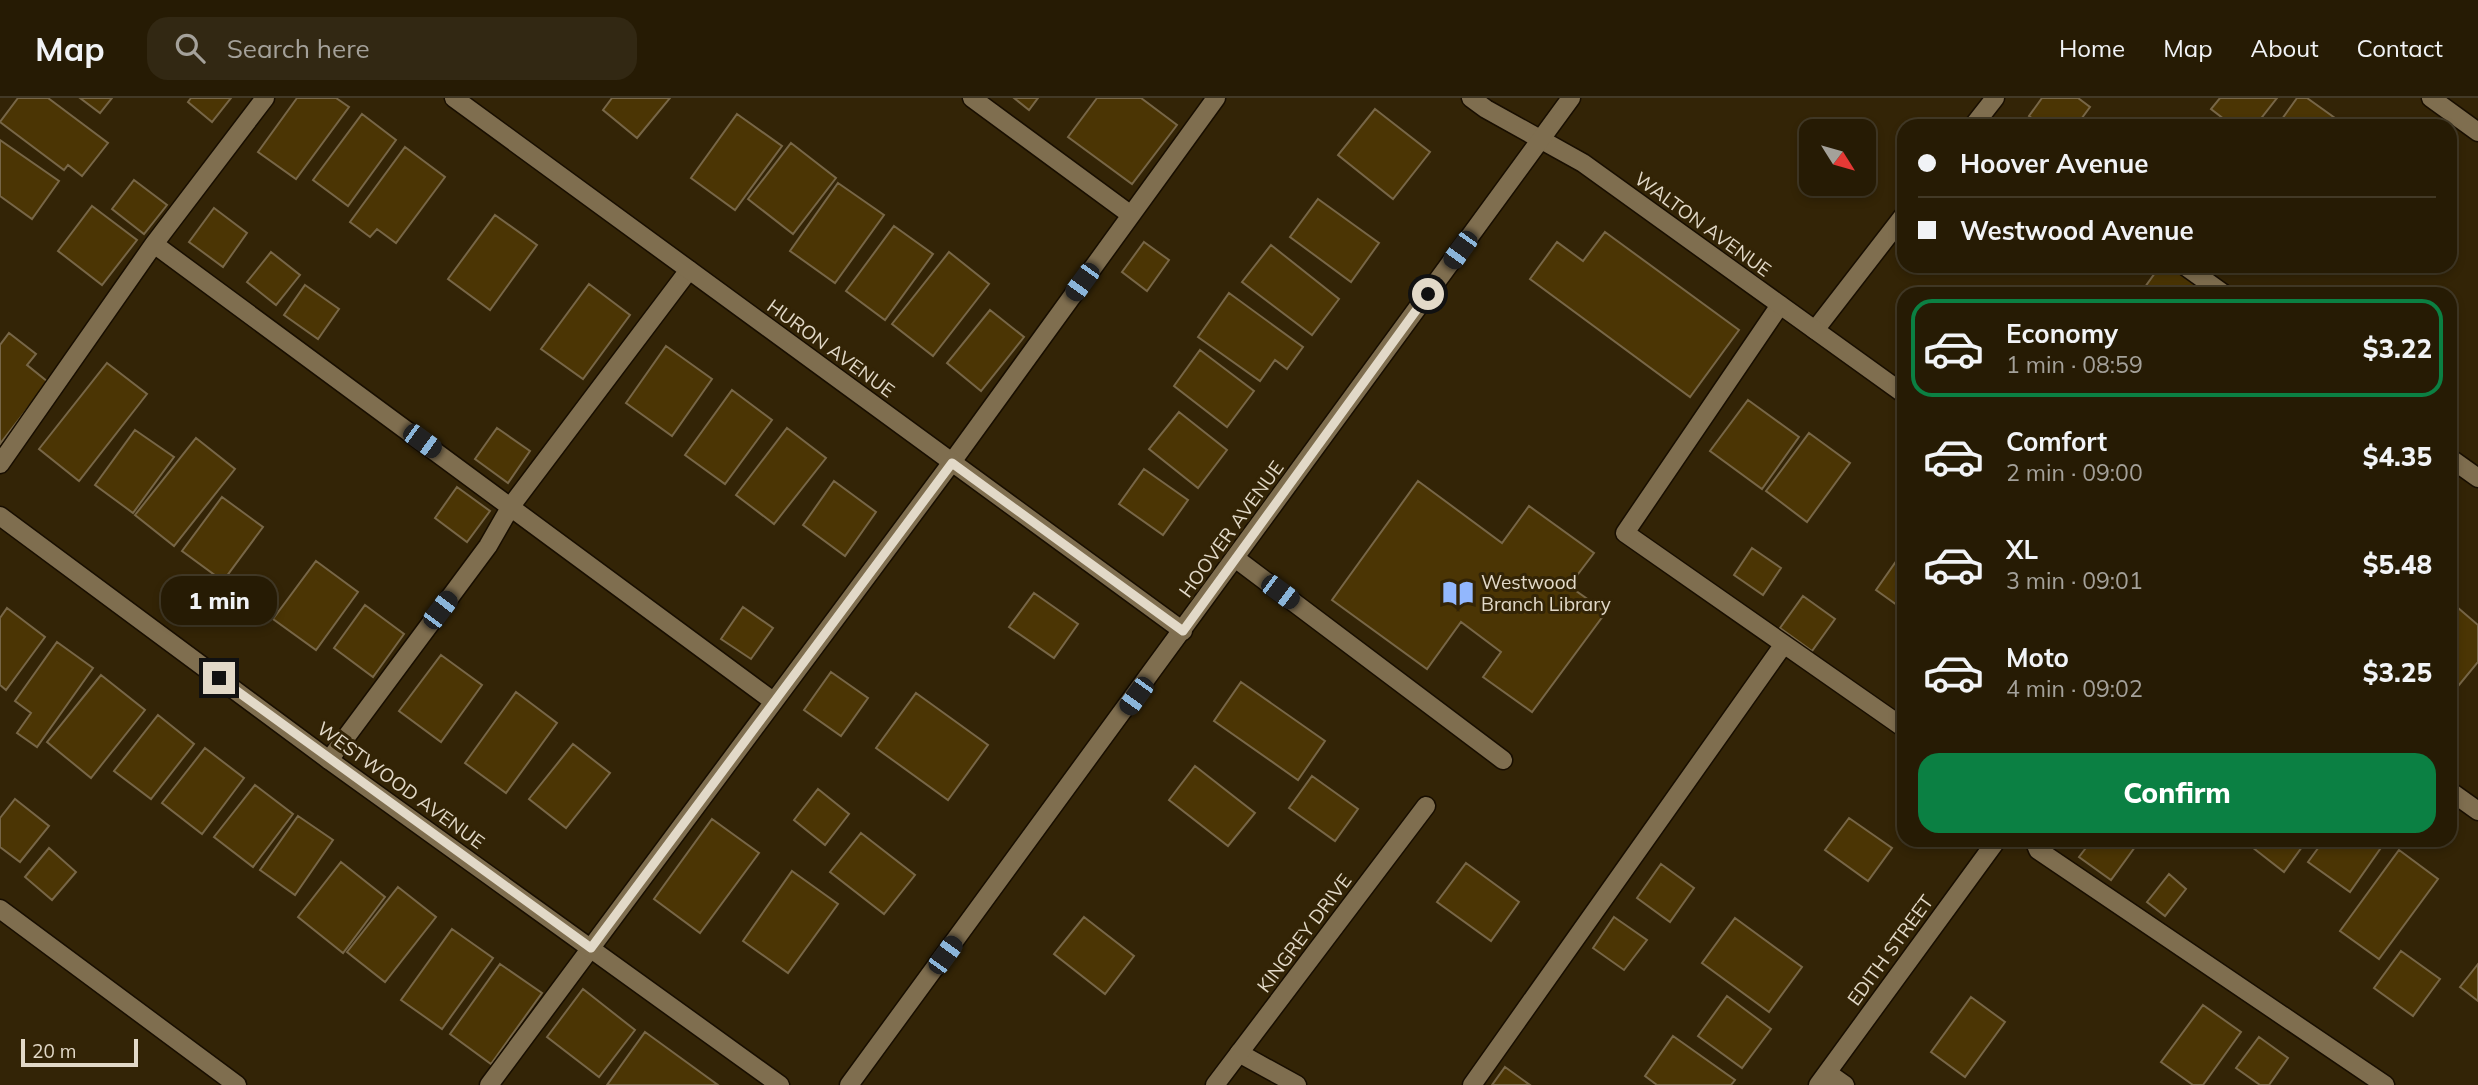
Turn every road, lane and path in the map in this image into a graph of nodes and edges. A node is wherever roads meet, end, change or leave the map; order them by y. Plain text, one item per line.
1 (265, 98) edge
2 (454, 98) edge
3 (972, 98) edge
4 (1216, 98) edge
5 (1471, 98) edge
6 (1571, 98) edge
7 (1995, 98) edge
8 (2431, 98) edge
9 (1984, 119) edge
10 (2478, 132) edge
11 (1541, 139) junction
12 (1131, 215) junction
13 (1897, 224) edge
14 (154, 244) junction
15 (689, 270) junction
16 (2195, 273) edge
17 (2214, 287) edge
18 (1780, 305) junction
19 (1815, 330) junction
20 (1897, 389) edge
21 (952, 463) junction
22 (2457, 463) edge
23 (0, 464) edge
24 (2478, 478) edge
25 (512, 506) junction
26 (0, 516) edge
27 (1236, 558) junction
28 (1183, 631) junction
29 (1783, 644) junction
30 (773, 701) junction
31 (1897, 723) edge
32 (329, 760) junction
33 (1503, 760) dead end
34 (2457, 796) edge
35 (1426, 806) dead end
36 (2478, 811) edge
37 (1992, 847) edge
38 (2037, 847) edge
39 (0, 909) edge
40 (591, 948) junction
41 (1239, 1053) junction
42 (1823, 1079) edge
43 (237, 1085) edge
44 (489, 1085) edge
45 (780, 1085) edge
46 (849, 1085) edge
47 (1215, 1085) edge
48 (1297, 1085) edge
49 (1472, 1085) edge
50 (1845, 1085) edge
51 (2385, 1085) edge

1 - 14 street
2 - 15 street, HURON AVENUE
3 - 12 street
4 - 12 street
5 - 11 street, WALTON AVENUE
6 - 11 street, HOOVER AVENUE
7 - 9 street
8 - 10 street
11 - 18 street, WALTON AVENUE
11 - 27 street, HOOVER AVENUE
12 - 21 street
13 - 19 street
14 - 23 street
14 - 25 street
15 - 21 street, HURON AVENUE
15 - 25 street
16 - 17 street
18 - 19 street, WALTON AVENUE
18 - 29 street
19 - 20 street, WALTON AVENUE
21 - 28 street, HURON AVENUE
21 - 30 street
22 - 24 street
25 - 30 street
25 - 32 street
26 - 32 street, WESTWOOD AVENUE
27 - 28 street, HOOVER AVENUE
27 - 33 street
28 - 46 street, HOOVER AVENUE
29 - 31 street
29 - 49 street
30 - 40 street
32 - 40 street, WESTWOOD AVENUE
34 - 36 street
35 - 41 street, KINGREY DRIVE
37 - 42 street, EDITH STREET
38 - 51 street
39 - 43 street
40 - 44 street
40 - 45 street, WESTWOOD AVENUE
41 - 47 street, KINGREY DRIVE
41 - 48 street
42 - 50 street

